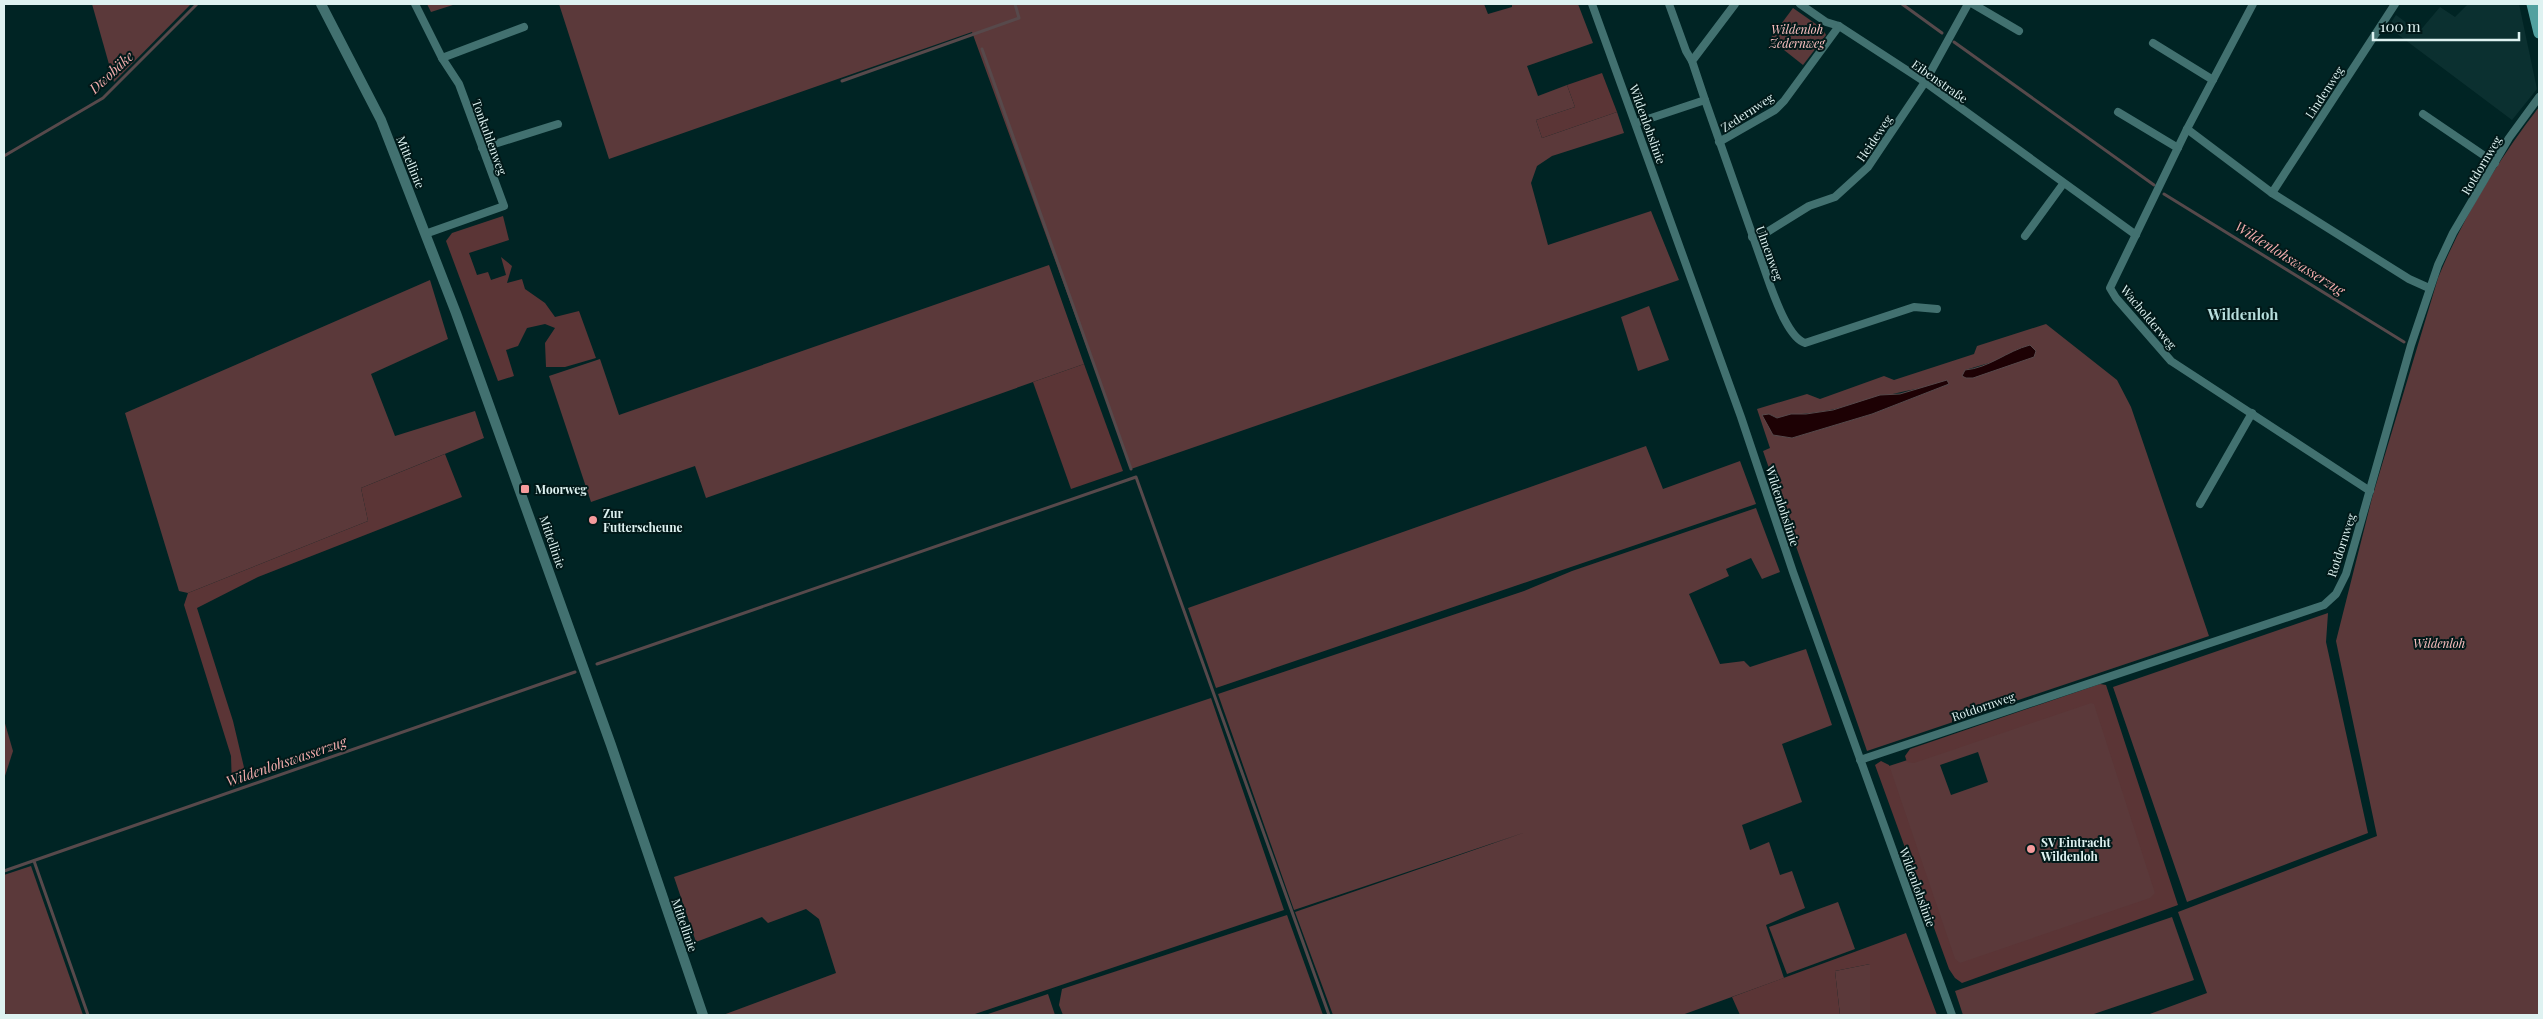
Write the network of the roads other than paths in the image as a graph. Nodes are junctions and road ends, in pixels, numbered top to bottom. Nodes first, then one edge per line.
1 (321, 4) edge
2 (415, 4) edge
3 (1592, 4) edge
4 (1669, 4) edge
5 (1735, 4) edge
6 (1800, 4) edge
7 (1968, 4) edge
8 (1973, 4) edge
9 (2253, 4) edge
10 (2395, 4) edge
11 (2532, 4) edge
12 (1839, 26) junction
13 (524, 27) dead end
14 (2020, 31) dead end
15 (2539, 33) edge
16 (2153, 43) dead end
17 (442, 58) junction
18 (1692, 61) junction
19 (2213, 80) junction
20 (1925, 82) junction
21 (2539, 97) edge
22 (1705, 100) junction
23 (2118, 112) dead end
24 (2423, 114) dead end
25 (1636, 123) junction
26 (558, 124) dead end
27 (2187, 129) junction
28 (1719, 142) junction
29 (482, 148) junction
30 (2178, 148) junction
31 (2495, 163) junction
32 (2063, 184) junction
33 (2272, 193) junction
34 (426, 234) junction
35 (2136, 235) junction
36 (2025, 236) dead end
37 (1752, 237) junction
38 (2429, 288) junction
39 (1937, 308) dead end
40 (2252, 413) junction
41 (2370, 491) junction
42 (2200, 504) dead end
43 (1860, 760) junction
44 (703, 1015) edge
45 (1952, 1015) edge

1 - 34 street, Mittellinie
2 - 17 street, Tonkuhlenweg
3 - 25 street, Wildenlohslinie
4 - 18 street
5 - 18 street
6 - 12 street, Eibenstraße
7 - 20 street, Heideweg
8 - 14 street
9 - 19 street, Wacholderweg
10 - 33 street, Lindenweg
11 - 15 main road
12 - 20 street, Eibenstraße
12 - 28 street, Zedernweg
13 - 17 street
16 - 19 street
17 - 29 street, Tonkuhlenweg
18 - 22 street
19 - 27 street, Wacholderweg
20 - 32 street, Eibenstraße
20 - 37 street, Heideweg
21 - 31 street, Rotdornweg
22 - 25 street
22 - 28 street, Ulmenweg
23 - 30 street
24 - 31 street
25 - 43 street, Wildenlohslinie
26 - 29 street
27 - 30 street, Wacholderweg
27 - 33 street
28 - 37 street, Ulmenweg
29 - 34 street, Tonkuhlenweg
30 - 35 street, Wacholderweg
31 - 38 street, Rotdornweg
32 - 35 street, Eibenstraße
32 - 36 street
33 - 38 street
34 - 44 street, Mittellinie
35 - 40 street, Wacholderweg
37 - 39 street, Ulmenweg
38 - 41 street, Rotdornweg
40 - 41 street, Wacholderweg
40 - 42 street
41 - 43 street, Rotdornweg
43 - 45 street, Wildenlohslinie

